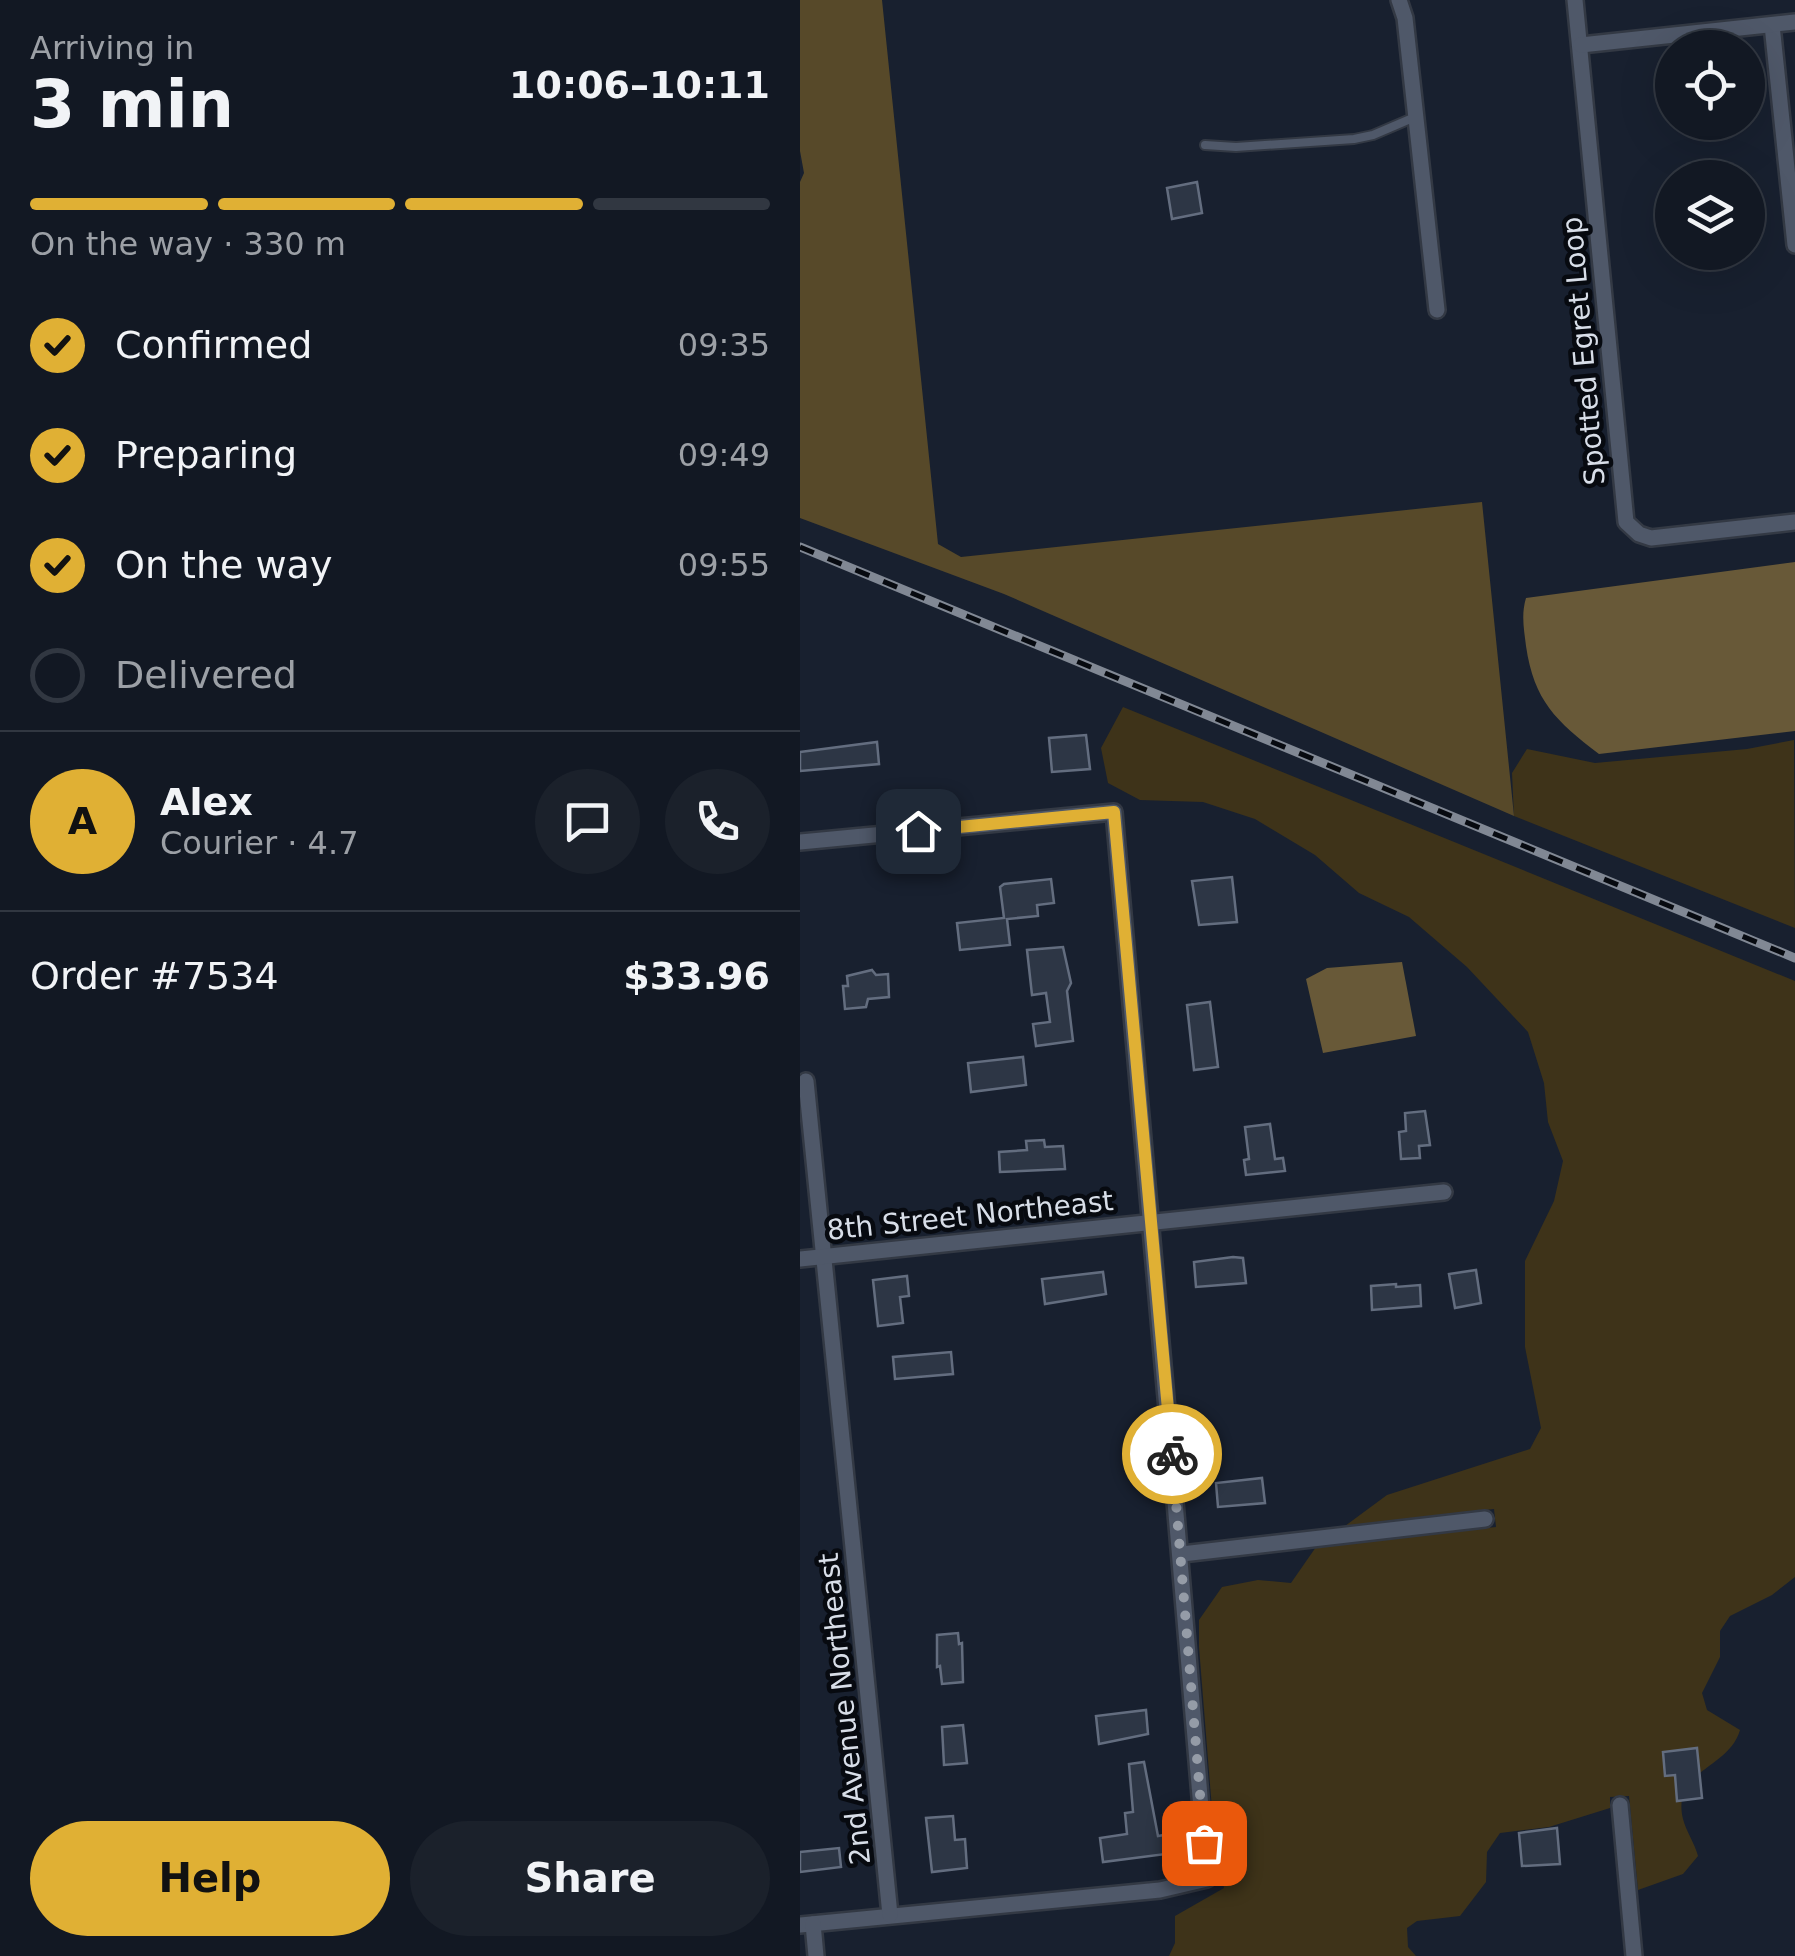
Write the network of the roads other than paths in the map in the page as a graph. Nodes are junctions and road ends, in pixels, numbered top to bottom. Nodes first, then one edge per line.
1 (1399, 0) edge
2 (1575, 0) edge
3 (1795, 22) edge
4 (1772, 24) junction
5 (1581, 46) junction
6 (1415, 117) junction
7 (1205, 145) dead end
8 (1795, 245) edge
9 (1437, 310) dead end
10 (1795, 522) edge
11 (800, 842) edge
12 (806, 1080) dead end
13 (1444, 1192) dead end
14 (1148, 1222) junction
15 (824, 1256) junction
16 (800, 1259) edge
17 (1485, 1519) dead end
18 (1182, 1554) junction
19 (1620, 1805) dead end
20 (890, 1915) junction
21 (807, 1924) edge
22 (816, 1956) edge
23 (1634, 1956) edge

1 - 6 street
2 - 5 street, Spotted Egret Loop
3 - 4 street
4 - 5 street
4 - 8 street
5 - 10 street, Spotted Egret Loop
6 - 7 lane
6 - 9 street
11 - 14 street
12 - 15 street, 2nd Avenue Northeast
13 - 14 street, 8th Street Northeast
14 - 15 street, 8th Street Northeast
14 - 18 street
15 - 16 street, 8th Street Northeast
15 - 20 street, 2nd Avenue Northeast
17 - 18 street
18 - 20 street
19 - 23 street
20 - 21 street
21 - 22 street

